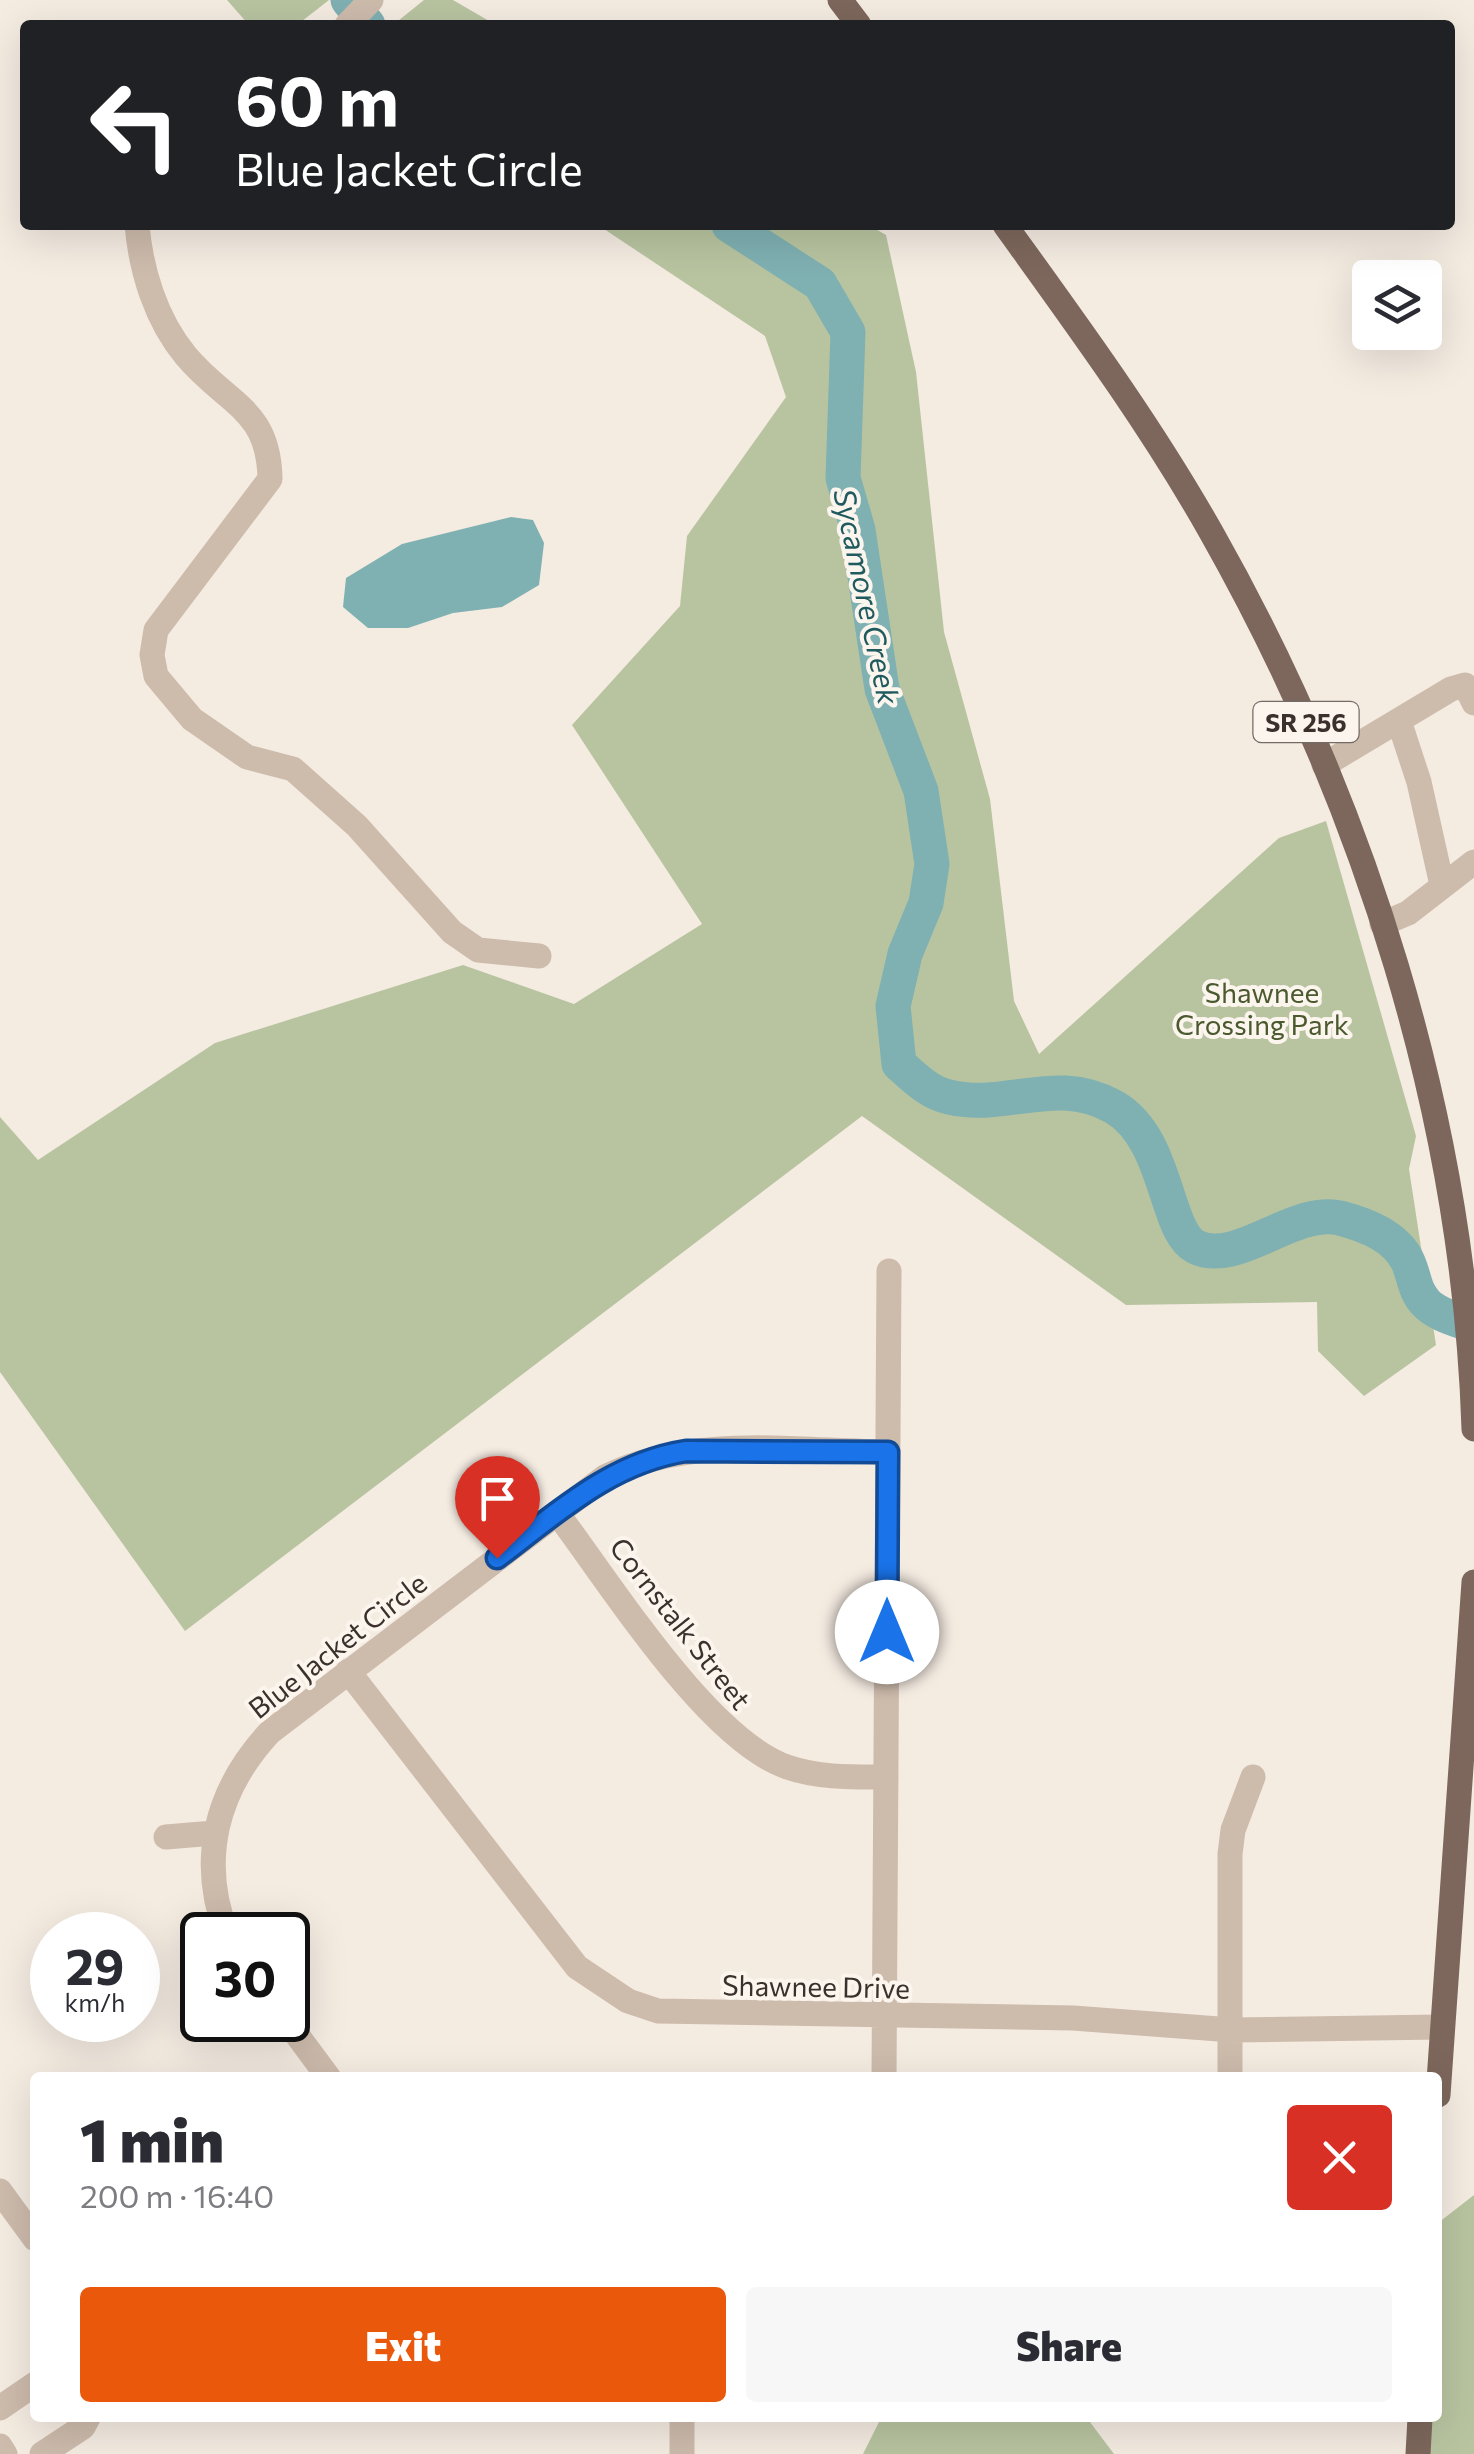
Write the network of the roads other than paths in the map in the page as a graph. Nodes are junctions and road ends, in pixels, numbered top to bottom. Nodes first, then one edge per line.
1 (840, 0) edge
2 (370, 1) edge
3 (352, 20) edge
4 (855, 20) edge
5 (138, 230) edge
6 (1009, 230) edge
7 (1474, 703) edge
8 (1399, 720) junction
9 (1324, 765) junction
10 (1474, 862) edge
11 (1442, 885) junction
12 (1382, 924) junction
13 (539, 956) dead end
14 (889, 1271) dead end
15 (1472, 1372) edge
16 (1474, 1429) edge
17 (888, 1452) junction
18 (556, 1513) junction
19 (1474, 1582) edge
20 (348, 1671) junction
21 (886, 1777) junction
22 (1253, 1777) dead end
23 (214, 1833) junction
24 (166, 1837) dead end
25 (220, 1912) edge
26 (884, 2017) junction
27 (1441, 2026) junction
28 (1232, 2030) junction
29 (303, 2042) edge
30 (325, 2072) edge
31 (884, 2072) edge
32 (1230, 2072) edge
33 (1439, 2072) edge
34 (0, 2191) edge
35 (30, 2232) edge
36 (30, 2387) edge
37 (0, 2408) edge
38 (85, 2422) edge
39 (682, 2422) edge
40 (1420, 2422) edge
41 (0, 2446) edge
42 (5, 2454) edge
43 (42, 2454) edge
44 (682, 2454) edge
45 (1418, 2454) edge

1 - 4 main road
2 - 3 street
5 - 13 street
6 - 9 main road, SR 256
7 - 8 street
8 - 9 street
8 - 11 street
9 - 12 main road, SR 256
10 - 11 street
11 - 12 street
12 - 15 main road, SR 256
14 - 17 street
15 - 16 main road, SR 256
17 - 18 street, Blue Jacket Circle
17 - 21 street
18 - 20 street, Blue Jacket Circle
18 - 21 street, Cornstalk Street
19 - 27 main road
20 - 23 street, Blue Jacket Circle
20 - 26 street, Shawnee Drive
21 - 26 street
22 - 28 street
23 - 24 street
23 - 25 street, Blue Jacket Circle
26 - 28 street, Shawnee Drive
26 - 31 street
27 - 28 street, Shawnee Drive
27 - 33 main road
28 - 32 street
29 - 30 street
34 - 35 street
36 - 37 street
38 - 43 street
39 - 44 street
40 - 45 main road
41 - 42 street

